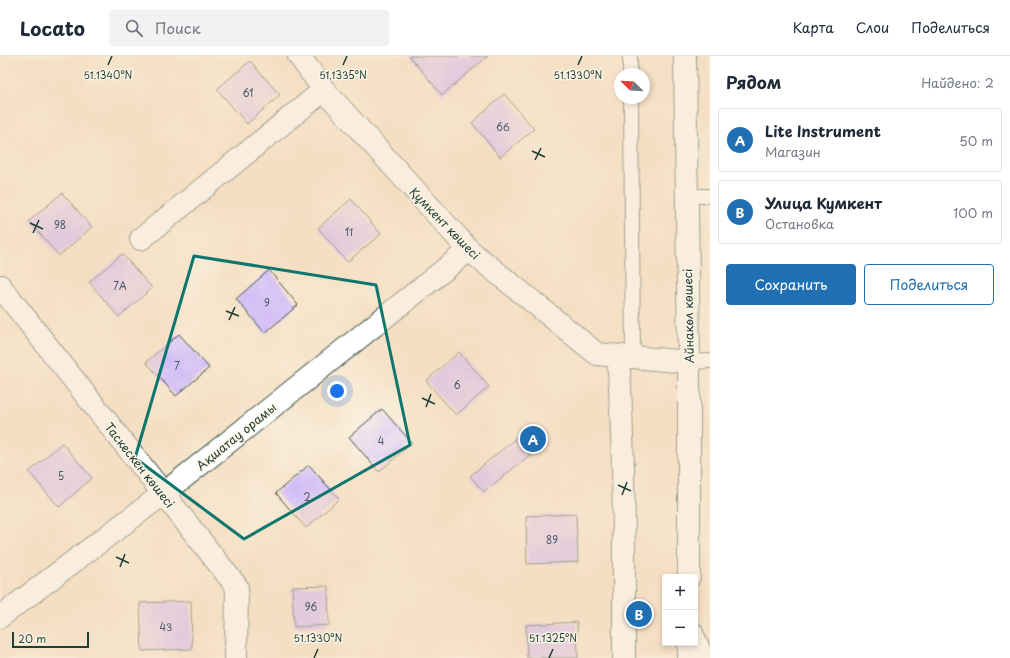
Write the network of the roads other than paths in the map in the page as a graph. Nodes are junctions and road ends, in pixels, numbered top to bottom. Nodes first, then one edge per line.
1 (299, 56) edge
2 (630, 56) edge
3 (685, 56) edge
4 (630, 68) edge
5 (324, 90) junction
6 (631, 104) edge
7 (686, 196) junction
8 (710, 196) edge
9 (141, 239) dead end
10 (469, 250) junction
11 (0, 286) edge
12 (626, 356) junction
13 (700, 362) edge
14 (163, 494) junction
15 (689, 574) edge
16 (0, 617) edge
17 (698, 637) edge
18 (689, 646) edge
19 (236, 658) edge
20 (624, 658) edge
21 (689, 658) edge
22 (707, 658) edge

1 - 5 street, Құмкент көшесі
2 - 4 lane
3 - 7 street, Айнакөл көшесі
5 - 9 street
5 - 10 street, Құмкент көшесі
6 - 12 lane
7 - 8 lane
7 - 13 street, Айнакөл көшесі
10 - 12 street, Құмкент көшесі
10 - 14 street, Ақшатау орамы
11 - 14 street, Таскескен көшесі
12 - 13 street, Құмкент көшесі
12 - 20 street
13 - 15 street, Айнакөл көшесі
14 - 16 street, Ақшатау орамы
14 - 19 street, Таскескен көшесі
17 - 22 lane
18 - 21 street

